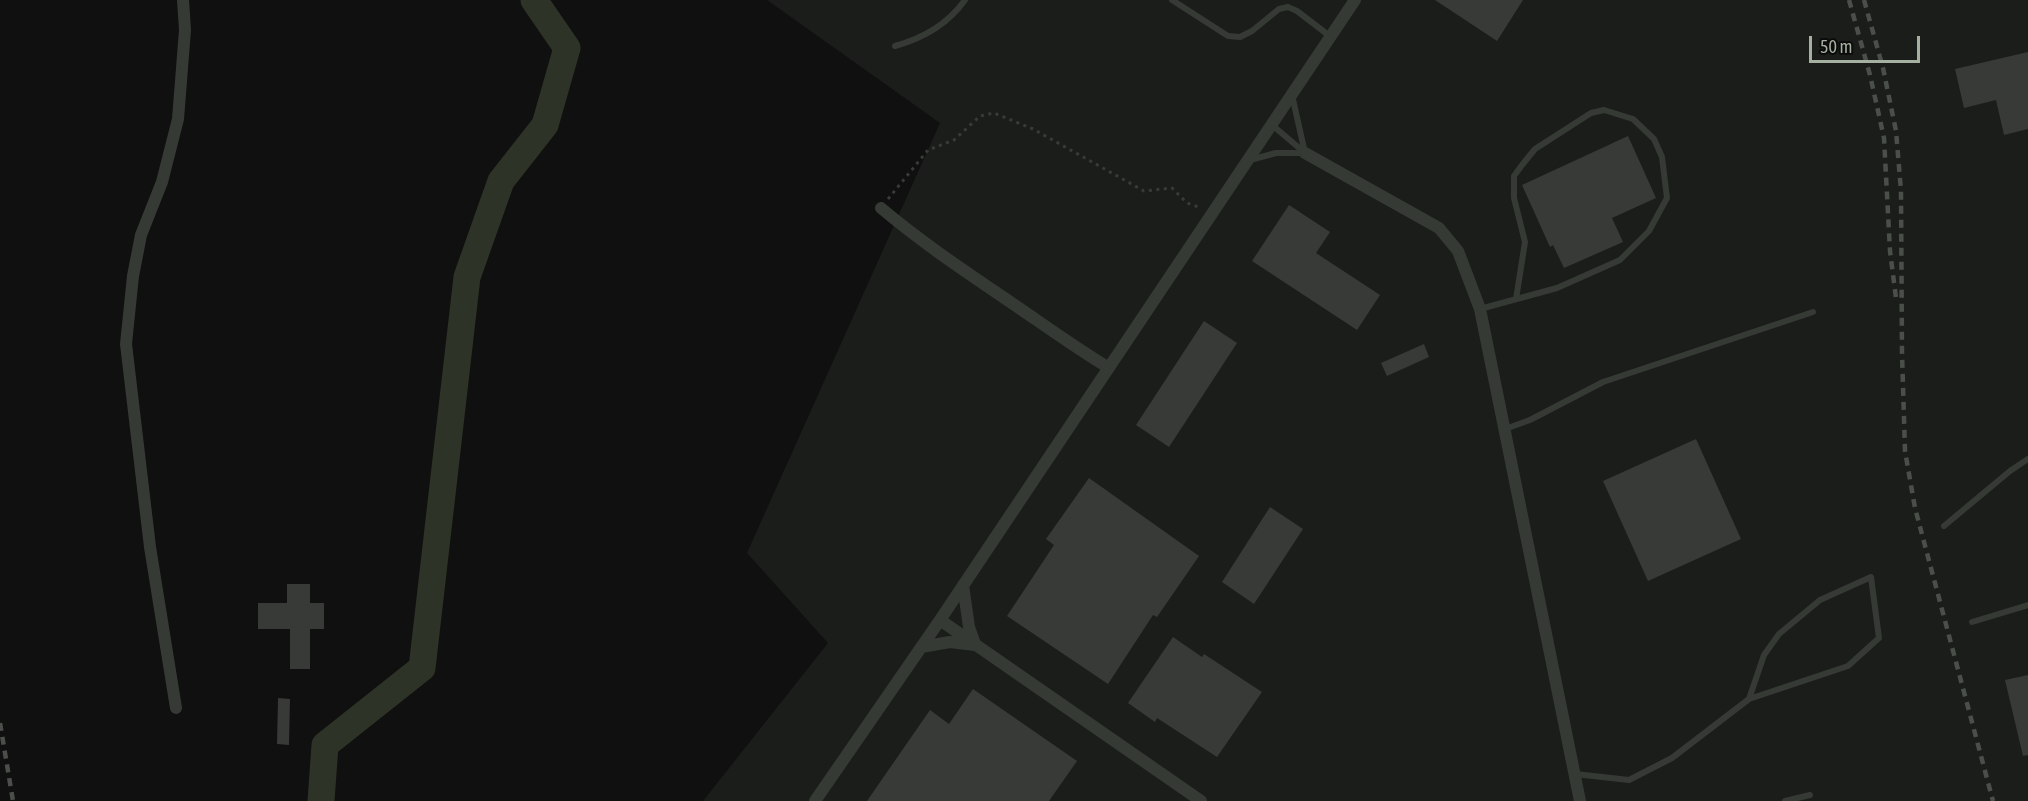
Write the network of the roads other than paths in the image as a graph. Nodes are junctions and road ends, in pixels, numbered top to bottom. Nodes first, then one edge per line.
1 (183, 0) edge
2 (965, 0) edge
3 (1172, 0) edge
4 (1355, 0) edge
5 (1331, 37) junction
6 (895, 46) dead end
7 (1292, 94) junction
8 (1272, 125) junction
9 (1305, 153) junction
10 (1250, 160) junction
11 (880, 208) road end
12 (1516, 299) junction
13 (1480, 309) junction
14 (1813, 312) dead end
15 (1109, 368) junction
16 (1504, 429) junction
17 (2028, 459) edge
18 (1944, 526) dead end
19 (963, 585) junction
20 (2028, 605) edge
21 (940, 620) junction
22 (1972, 622) dead end
23 (976, 645) junction
24 (921, 646) junction
25 (1749, 699) junction
26 (176, 708) dead end
27 (1575, 774) junction
28 (1810, 795) dead end
29 (815, 801) edge
30 (1201, 801) edge
31 (1580, 801) edge
32 (1785, 801) edge

1 - 26 street
2 - 6 lane
3 - 5 lane
4 - 5 street
5 - 7 street
7 - 8 street
7 - 9 lane
8 - 9 lane
8 - 10 street
9 - 10 lane
9 - 13 street
10 - 15 street
11 - 15 street
12 - 12 lane
12 - 13 lane
13 - 16 street
14 - 16 lane
15 - 19 street
16 - 27 street
17 - 18 lane
19 - 21 street
19 - 23 street
20 - 22 lane
21 - 23 street
21 - 24 street
23 - 24 street
23 - 30 street
24 - 29 street
25 - 25 lane
25 - 27 lane
27 - 31 street
28 - 32 lane

